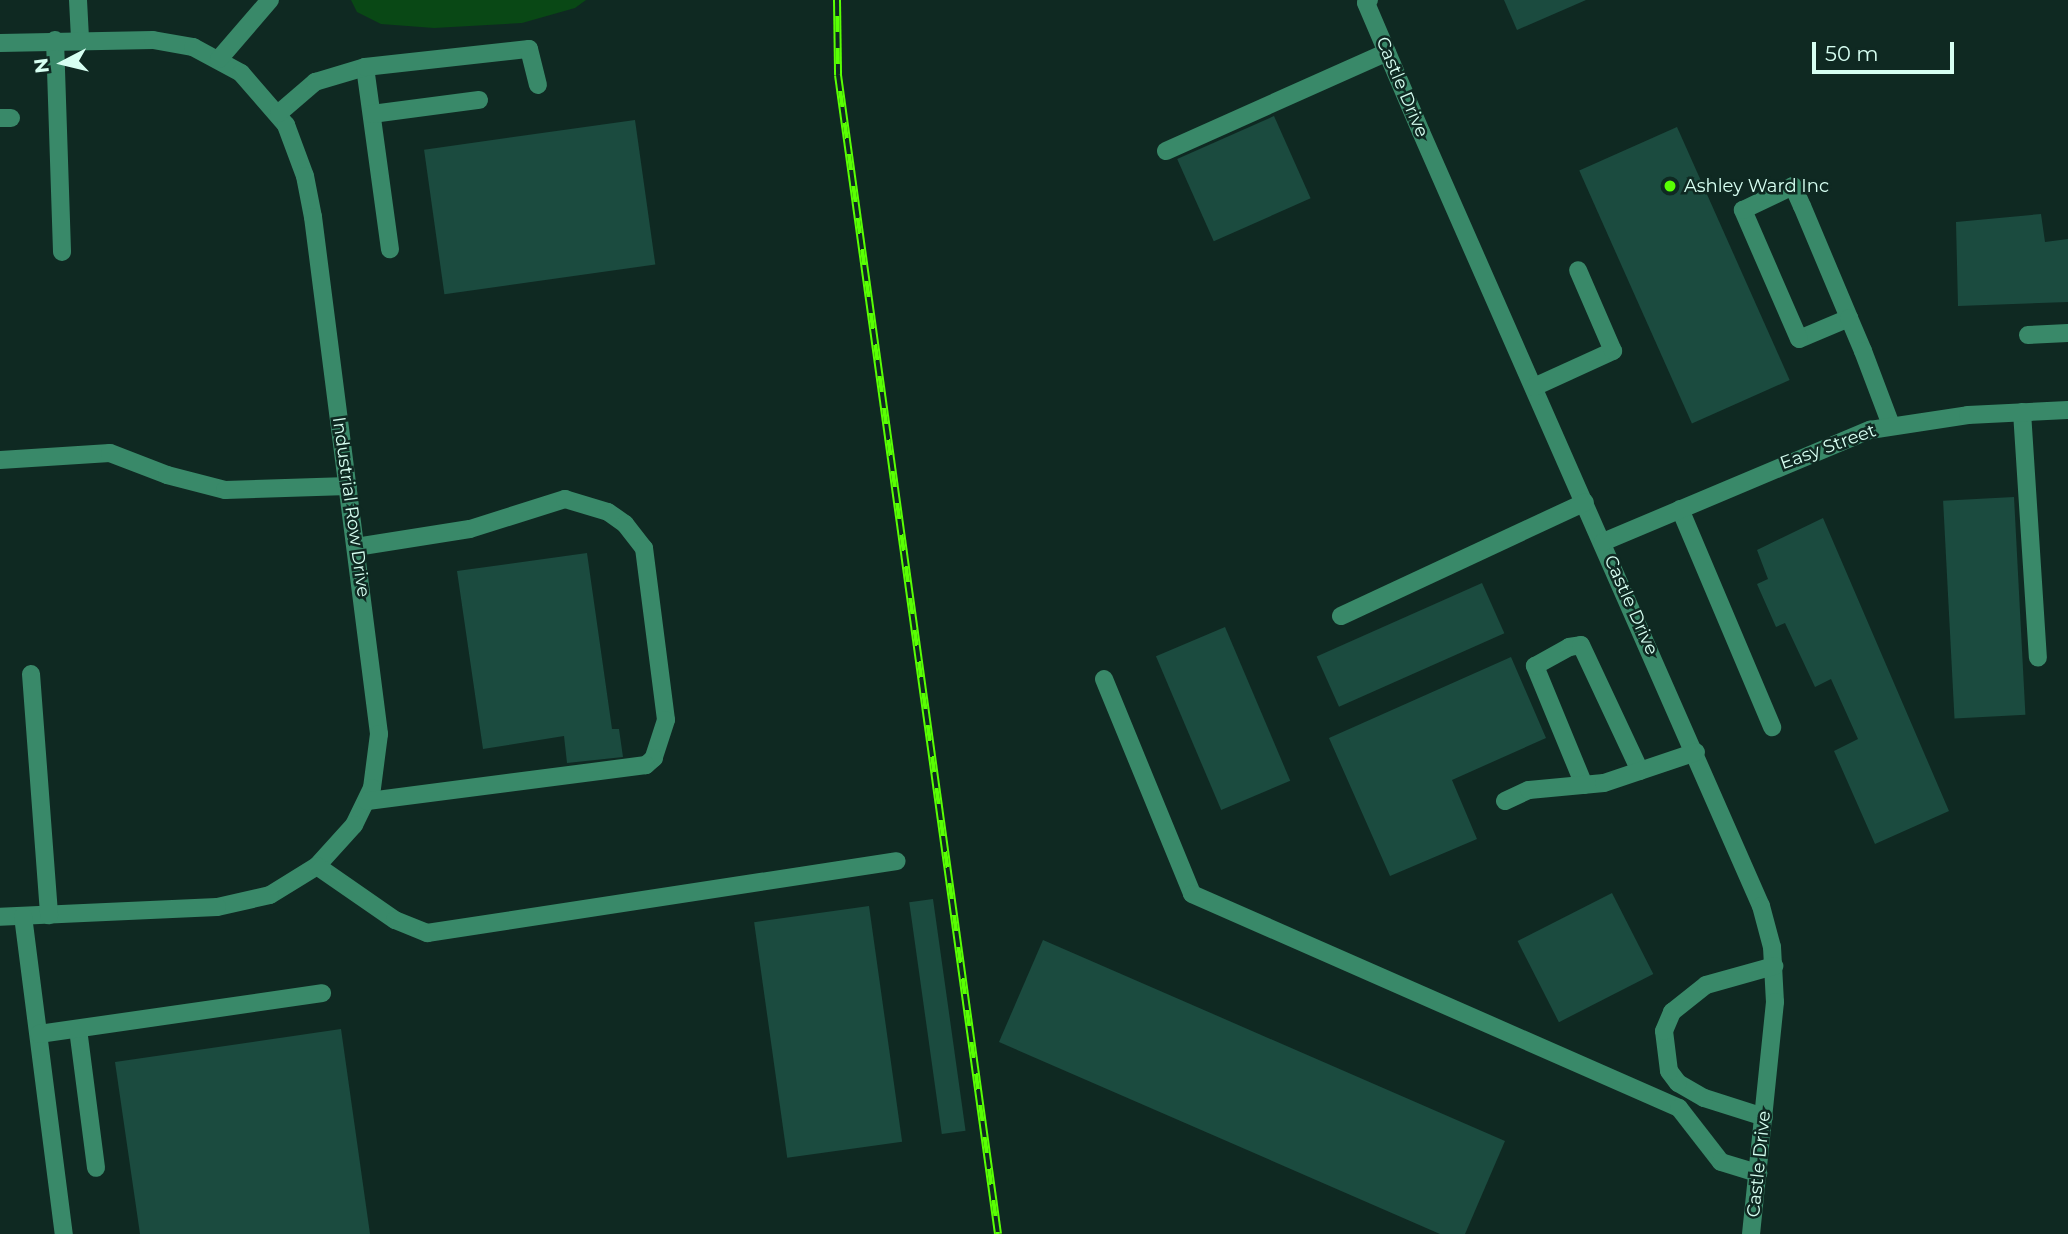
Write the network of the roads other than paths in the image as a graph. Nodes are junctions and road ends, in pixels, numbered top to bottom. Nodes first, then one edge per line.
1 (78, 0) edge
2 (270, 0) edge
3 (1368, 1) edge
4 (80, 39) junction
5 (55, 40) junction
6 (0, 43) edge
7 (1387, 52) junction
8 (219, 59) junction
9 (365, 67) junction
10 (538, 85) dead end
11 (479, 100) dead end
12 (279, 113) junction
13 (372, 114) junction
14 (1166, 151) dead end
15 (390, 249) dead end
16 (62, 252) dead end
17 (1578, 270) dead end
18 (1849, 318) junction
19 (2068, 334) edge
20 (2028, 335) dead end
21 (1534, 387) junction
22 (2068, 410) edge
23 (2022, 412) junction
24 (1891, 425) junction
25 (0, 460) edge
26 (348, 486) junction
27 (1585, 502) junction
28 (1679, 509) junction
29 (1603, 542) junction
30 (356, 547) junction
31 (1341, 616) dead end
32 (2038, 657) dead end
33 (31, 674) dead end
34 (1104, 679) dead end
35 (1772, 727) dead end
36 (1696, 752) junction
37 (1640, 771) junction
38 (1584, 785) junction
39 (367, 801) junction
40 (1505, 801) dead end
41 (897, 861) dead end
42 (317, 866) junction
43 (49, 915) junction
44 (23, 916) junction
45 (0, 917) edge
46 (1774, 966) junction
47 (322, 993) dead end
48 (78, 1029) junction
49 (39, 1034) junction
50 (1764, 1117) junction
51 (96, 1168) dead end
52 (1758, 1173) junction
53 (64, 1234) edge
54 (1751, 1234) edge

1 - 4 street
2 - 8 street
3 - 7 street, Castle Drive
4 - 5 street, Industrial Row Drive
4 - 8 street, Industrial Row Drive
5 - 6 street, Industrial Row Drive
5 - 16 street
7 - 14 street
7 - 21 street, Castle Drive
8 - 12 street, Industrial Row Drive
9 - 10 street
9 - 12 street
9 - 13 street
11 - 13 street
12 - 26 street, Industrial Row Drive
13 - 15 street
17 - 21 street
18 - 18 street
18 - 24 street
19 - 20 street
21 - 27 street, Castle Drive
22 - 23 street, Easy Street
23 - 24 street, Easy Street
23 - 32 street
24 - 28 street, Easy Street
25 - 26 street
26 - 30 street, Industrial Row Drive
27 - 29 street, Castle Drive
27 - 31 street
28 - 29 street, Easy Street
28 - 35 street
29 - 36 street, Castle Drive
30 - 39 street, Industrial Row Drive
30 - 39 street
33 - 43 street
34 - 52 street
36 - 37 street
36 - 46 street, Castle Drive
37 - 38 street
37 - 38 street
38 - 40 street
39 - 42 street, Industrial Row Drive
41 - 42 street
42 - 43 street, Industrial Row Drive
43 - 44 street, Industrial Row Drive
44 - 45 street, Industrial Row Drive
44 - 49 street
46 - 50 street, Castle Drive
46 - 50 street
47 - 48 street
48 - 49 street
48 - 51 street
49 - 53 street
50 - 52 street, Castle Drive
52 - 54 street, Castle Drive

